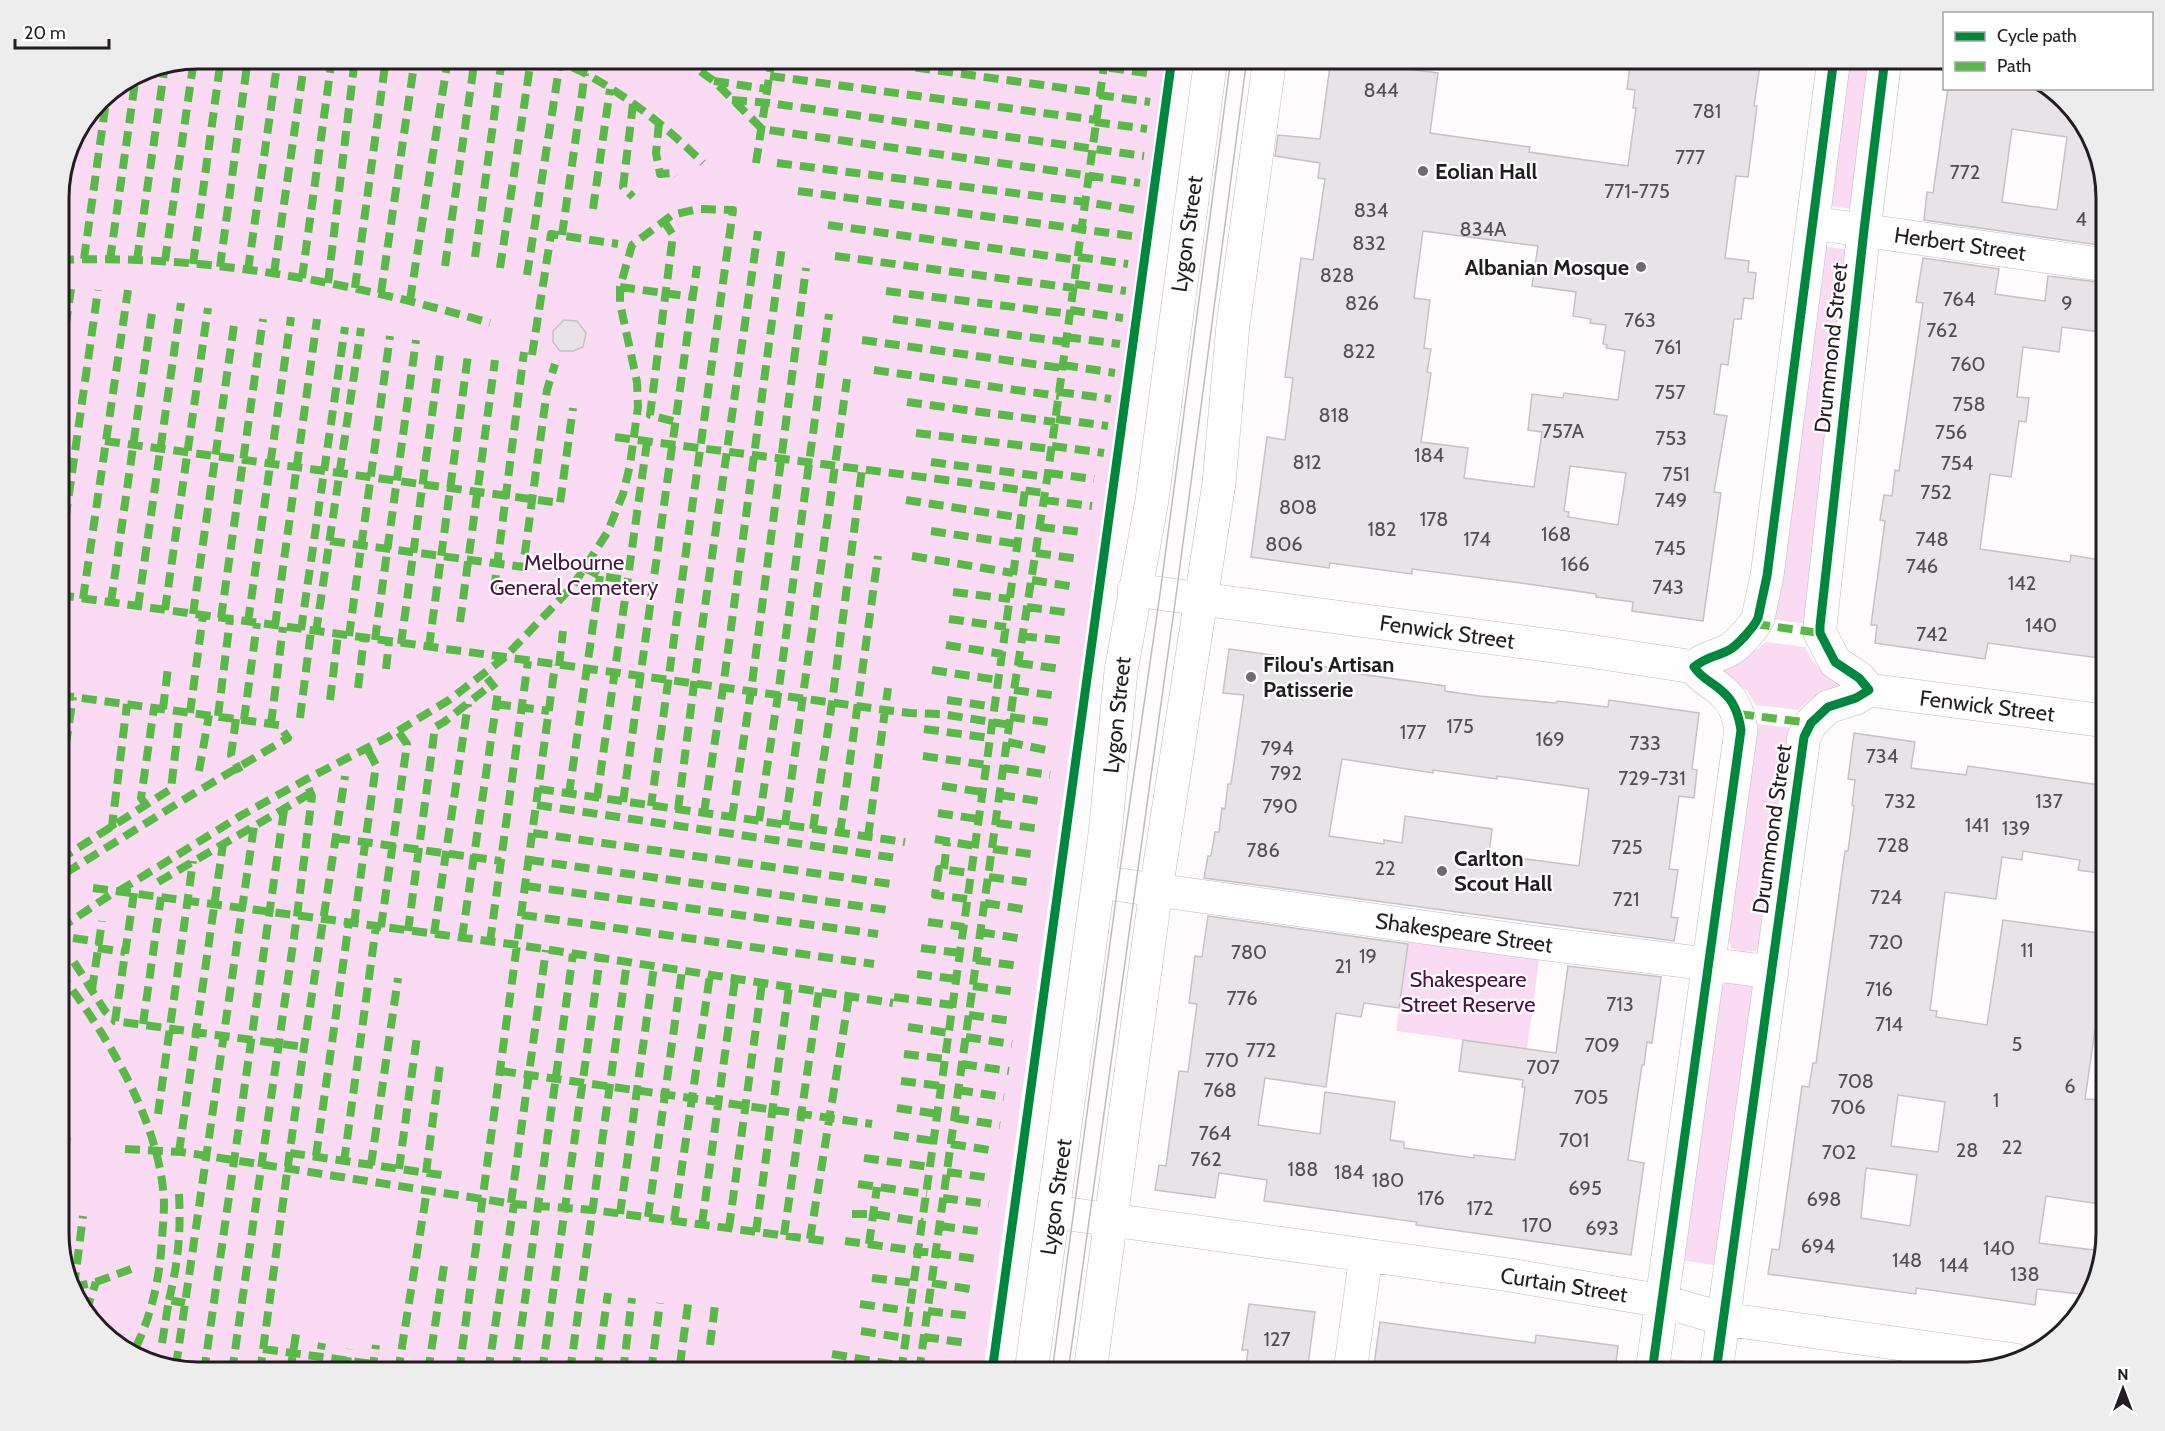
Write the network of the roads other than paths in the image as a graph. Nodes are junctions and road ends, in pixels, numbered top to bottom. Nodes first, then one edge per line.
1 (1210, 69) edge
2 (1268, 69) edge
3 (1833, 69) edge
4 (1884, 69) edge
5 (1813, 223) junction
6 (1864, 230) junction
7 (2096, 264) edge
8 (1134, 590) junction
9 (1200, 599) junction
10 (1694, 667) junction
11 (1869, 690) junction
12 (2096, 720) edge
13 (1099, 882) junction
14 (1156, 890) junction
15 (1708, 964) junction
16 (1772, 972) junction
17 (1054, 1212) junction
18 (1111, 1220) junction
19 (1365, 1256) junction
20 (1662, 1301) junction
21 (1724, 1319) junction
22 (1999, 1358) edge
23 (1032, 1362) edge
24 (1091, 1362) edge
25 (1351, 1362) edge
26 (1653, 1362) edge
27 (1718, 1362) edge

1 - 8 street, Lygon Street
2 - 9 street
3 - 5 street, Drummond Street
4 - 6 street, Drummond Street
5 - 6 street, Herbert Street
5 - 10 street, Drummond Street
6 - 7 street, Herbert Street
6 - 11 street, Drummond Street
8 - 9 street, Fenwick Street
8 - 13 street, Lygon Street
9 - 10 street, Fenwick Street
9 - 14 street
10 - 15 street, Drummond Street
11 - 12 street, Fenwick Street
11 - 16 street, Drummond Street
13 - 14 street, Shakespeare Street
13 - 17 street, Lygon Street
14 - 15 street, Shakespeare Street
14 - 18 street
15 - 16 street, Shakespeare Street
15 - 20 street, Drummond Street
16 - 21 street, Drummond Street
17 - 18 street, Curtain Street
17 - 23 street, Lygon Street
18 - 19 street, Curtain Street
18 - 24 street
19 - 20 street, Curtain Street
19 - 25 street
20 - 21 street, Curtain Street
20 - 26 street, Drummond Street
21 - 22 street, Curtain Street
21 - 27 street, Drummond Street

